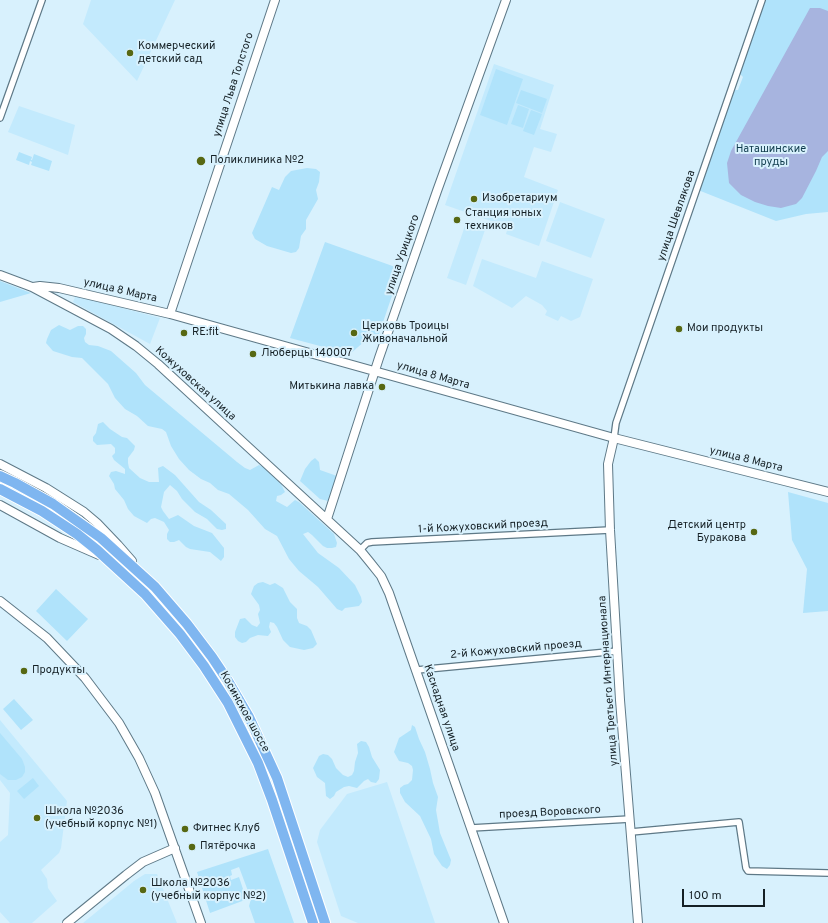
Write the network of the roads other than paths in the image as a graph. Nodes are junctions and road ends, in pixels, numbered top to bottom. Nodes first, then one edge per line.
1 (42, 0) edge
2 (275, 0) edge
3 (506, 0) edge
4 (762, 0) edge
5 (0, 118) edge
6 (0, 275) edge
7 (32, 287) junction
8 (75, 292) junction
9 (71, 307) junction
10 (170, 314) junction
11 (375, 371) junction
12 (614, 438) junction
13 (0, 464) edge
14 (0, 476) edge
15 (0, 489) edge
16 (828, 492) edge
17 (0, 505) edge
18 (327, 519) junction
19 (610, 530) junction
20 (360, 550) junction
21 (111, 562) junction
22 (144, 576) junction
23 (0, 601) edge
24 (618, 651) junction
25 (417, 670) junction
26 (630, 819) junction
27 (472, 828) junction
28 (632, 832) junction
29 (175, 848) junction
30 (828, 873) edge
31 (67, 923) edge
32 (201, 923) edge
33 (313, 923) edge
34 (324, 923) edge
35 (504, 923) edge
36 (638, 923) edge

1 - 5 street
2 - 10 street, улица Льва Толстого
3 - 11 street, улица Урицкого
4 - 12 street, улица Шевлякова
6 - 7 street
7 - 8 street, улица 8 Марта
7 - 9 street, Кожуховская улица
8 - 9 street
8 - 10 street, улица 8 Марта
9 - 18 street, Кожуховская улица
10 - 11 street, улица 8 Марта
11 - 12 street, улица 8 Марта
11 - 18 street, улица Урицкого
12 - 16 street, улица 8 Марта
12 - 19 street, улица Третьего Интернационала
13 - 22 street
14 - 22 highway, Косинское шоссе
15 - 21 highway, Косинское шоссе
17 - 21 street
18 - 20 street, Каскадная улица
19 - 20 street, 1-й Кожуховский проезд
19 - 24 street, улица Третьего Интернационала
20 - 25 street, Каскадная улица
21 - 33 highway, Косинское шоссе
22 - 34 highway, Косинское шоссе
23 - 29 street
24 - 25 street, 2-й Кожуховский проезд
24 - 26 street, улица Третьего Интернационала
25 - 27 street, Каскадная улица
26 - 27 street, проезд Воровского
26 - 28 street, улица Третьего Интернационала
27 - 35 street, Каскадная улица
28 - 30 street
28 - 36 street, улица Третьего Интернационала
29 - 31 street
29 - 32 street

